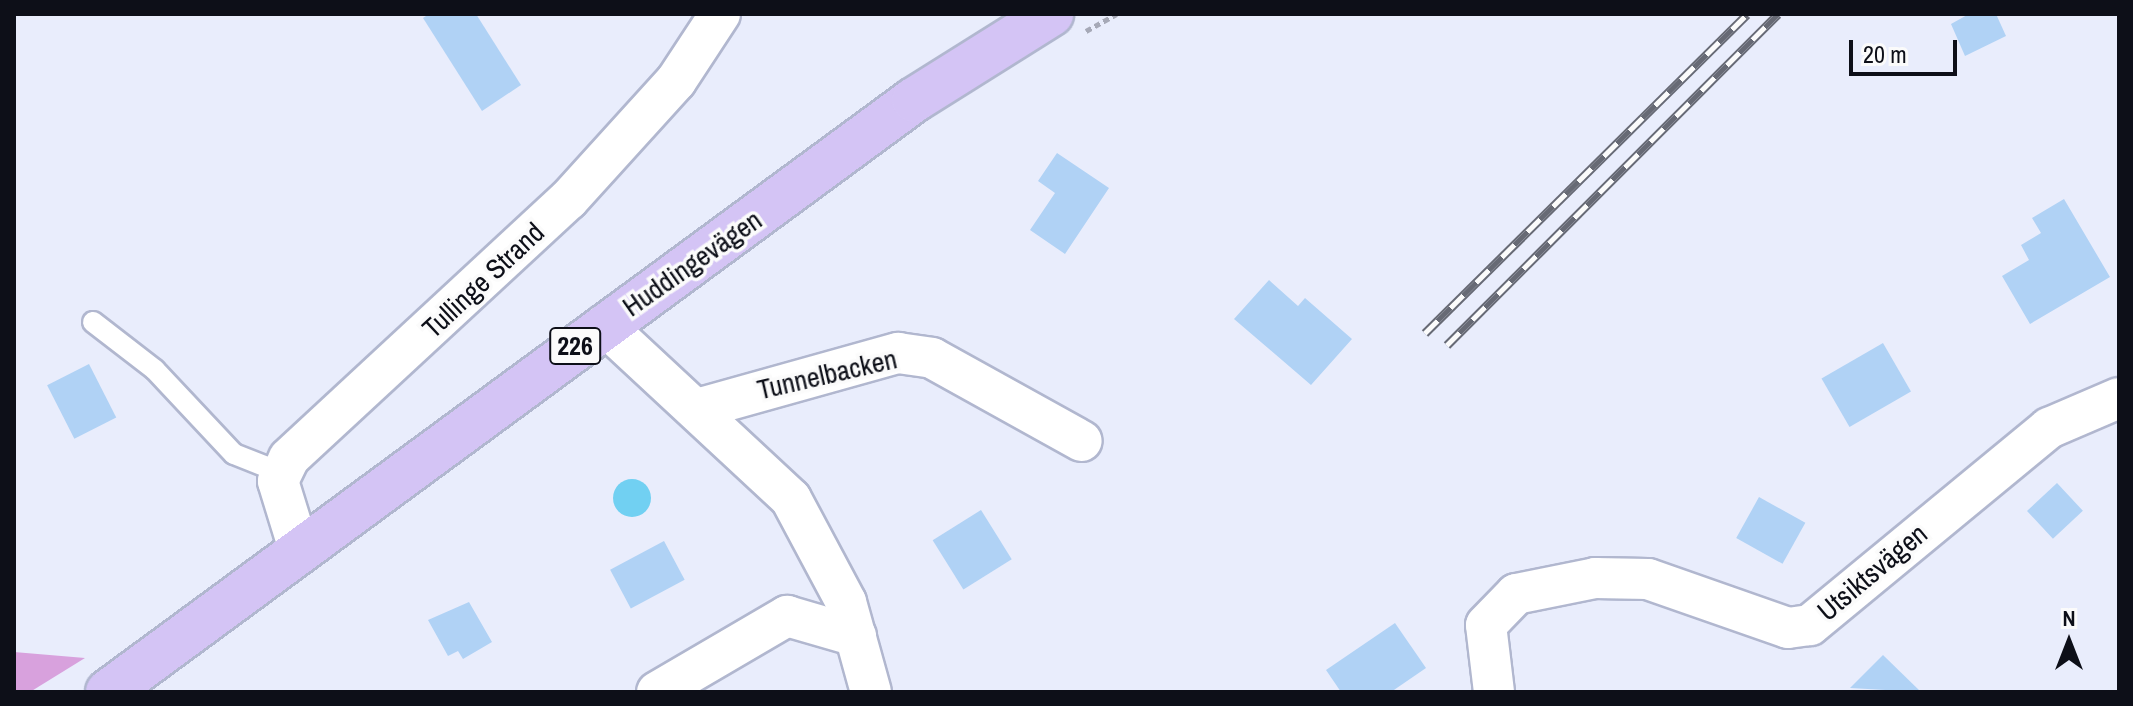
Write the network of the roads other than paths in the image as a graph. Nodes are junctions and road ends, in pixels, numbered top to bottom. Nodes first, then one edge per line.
1 (720, 14) edge
2 (1051, 14) edge
3 (93, 322) dead end
4 (604, 325) junction
5 (2119, 398) edge
6 (697, 409) junction
7 (1082, 441) dead end
8 (282, 473) junction
9 (298, 546) junction
10 (856, 636) junction
11 (108, 692) edge
12 (657, 692) edge
13 (871, 692) edge
14 (1494, 692) edge

1 - 8 street, Tullinge Strand
2 - 4 main road, Huddingevägen / 226
3 - 8 lane
4 - 6 street
4 - 9 main road, Huddingevägen / 226
5 - 14 street, Utsiktsvägen
6 - 7 street, Tunnelbacken
6 - 10 street
8 - 9 street
9 - 11 main road, Huddingevägen / 226
10 - 12 street
10 - 13 street

